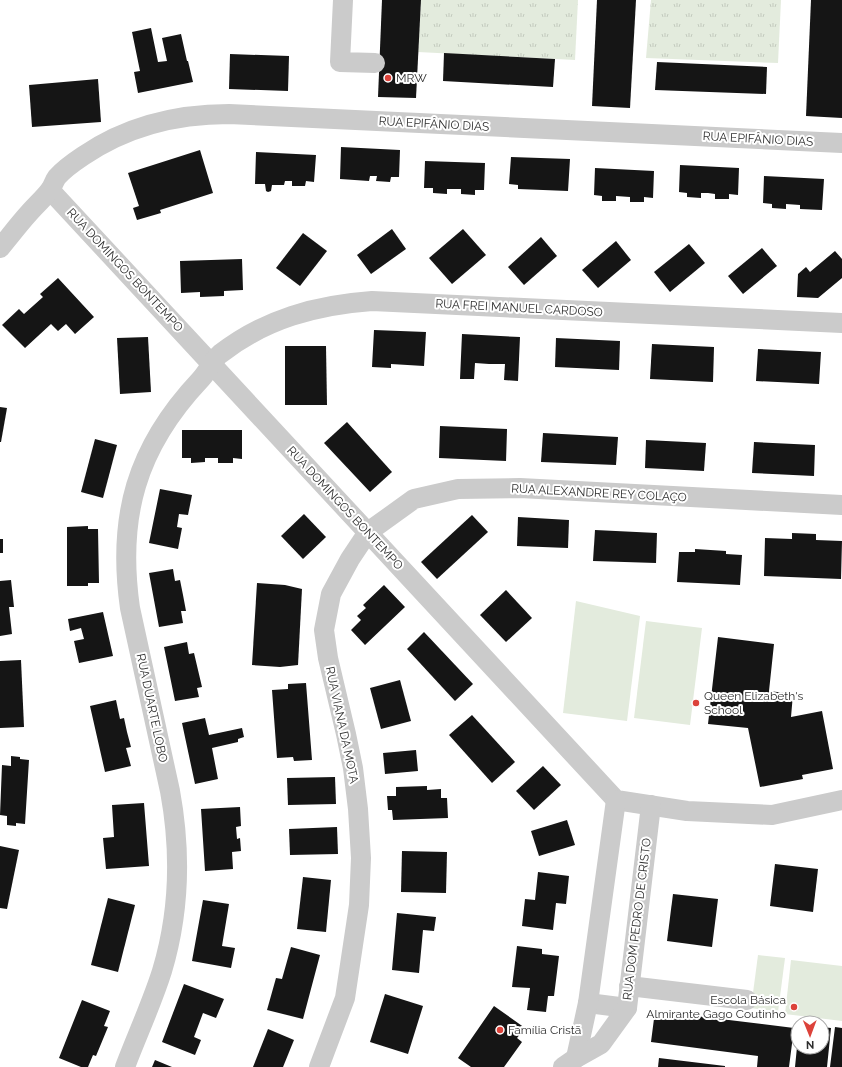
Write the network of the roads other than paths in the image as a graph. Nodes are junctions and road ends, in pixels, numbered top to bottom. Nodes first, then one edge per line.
1 (343, 0) edge
2 (375, 63) dead end
3 (842, 143) edge
4 (50, 190) junction
5 (0, 248) edge
6 (842, 323) edge
7 (212, 364) junction
8 (842, 505) edge
9 (368, 532) junction
10 (616, 800) junction
11 (842, 800) edge
12 (651, 805) junction
13 (629, 986) junction
14 (747, 1000) dead end
15 (588, 1003) junction
16 (627, 1008) junction
17 (570, 1062) edge
18 (125, 1067) edge
19 (319, 1067) edge

1 - 2 street
3 - 4 street, RUA EPIFÂNIO DIAS
4 - 5 street, RUA EPIFÂNIO DIAS
4 - 7 street, RUA DOMINGOS BONTEMPO
6 - 7 street, RUA FREI MANUEL CARDOSO
7 - 9 street, RUA DOMINGOS BONTEMPO
7 - 18 street, RUA DUARTE LOBO
8 - 9 street, RUA ALEXANDRE REY COLAÇO
9 - 10 street, RUA DOMINGOS BONTEMPO
9 - 19 street, RUA VIANA DA MOTA
10 - 12 street
10 - 15 street, RUA DOM PEDRO DE CRISTO
11 - 12 street
12 - 13 street, RUA DOM PEDRO DE CRISTO
13 - 14 street
13 - 16 street, RUA DOM PEDRO DE CRISTO
15 - 16 street
15 - 17 street, RUA DOM PEDRO DE CRISTO
16 - 17 street, RUA DOM PEDRO DE CRISTO

